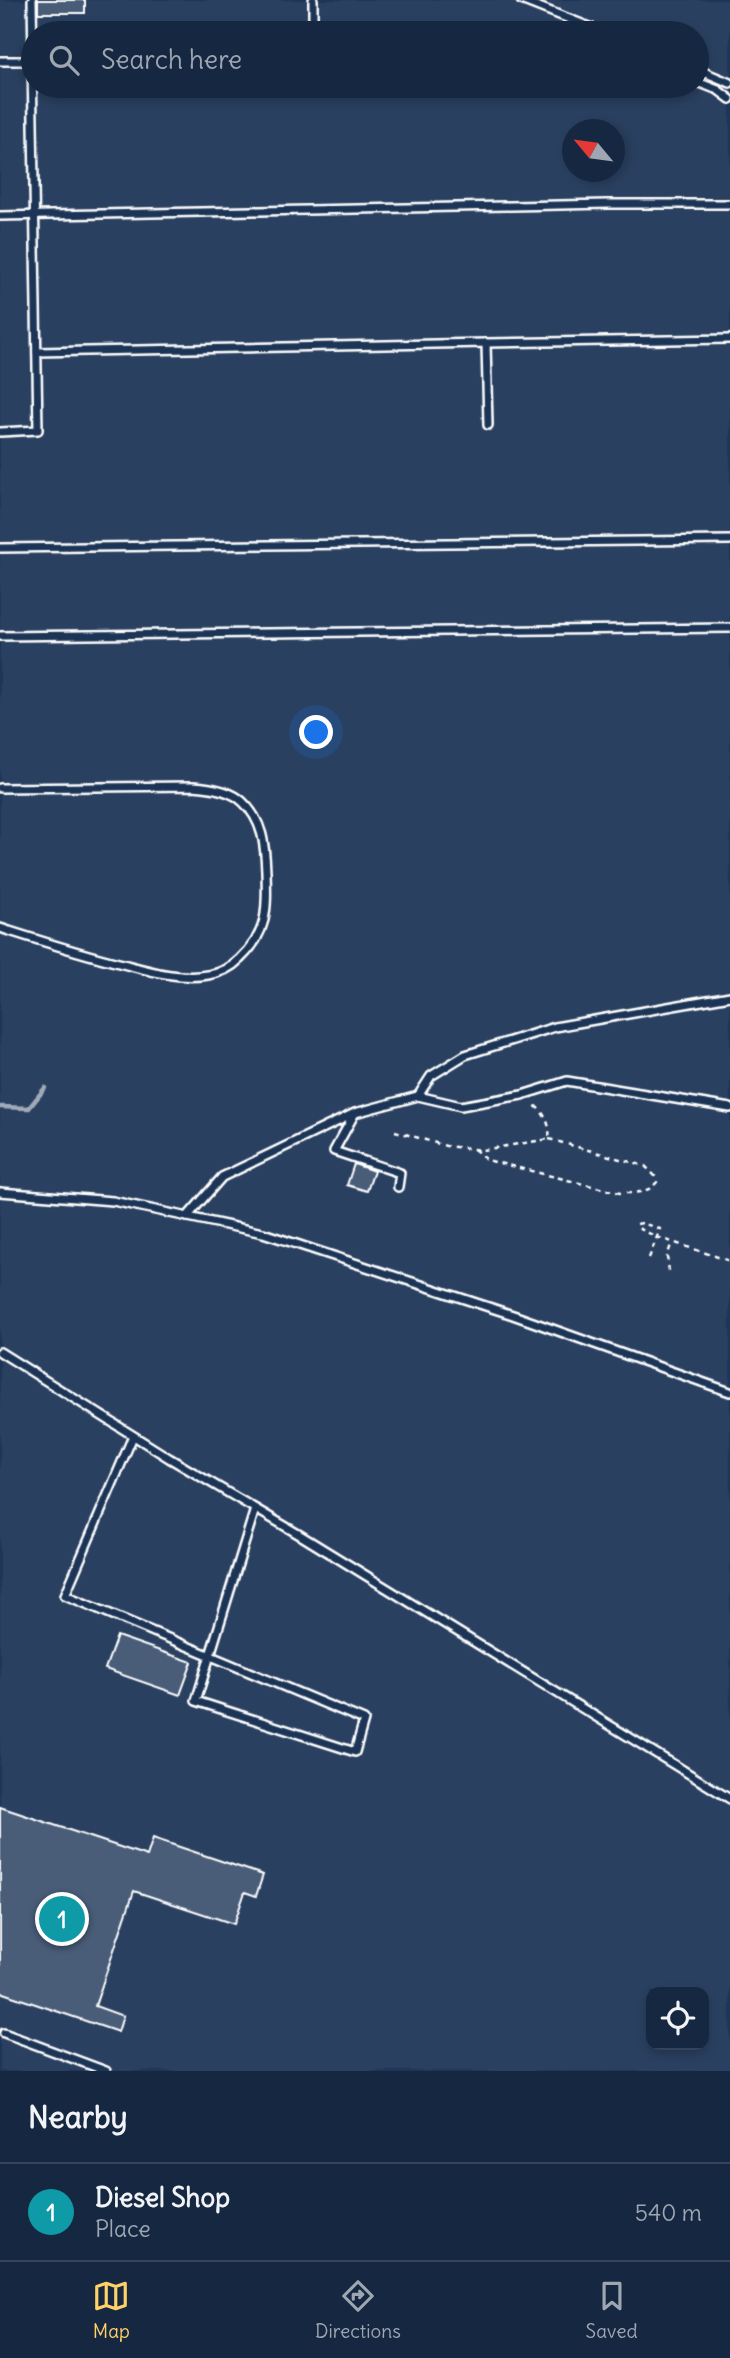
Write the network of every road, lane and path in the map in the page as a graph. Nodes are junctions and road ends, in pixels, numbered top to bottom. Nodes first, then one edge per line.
1 (32, 0) edge
2 (313, 0) edge
3 (521, 0) edge
4 (32, 21) edge
5 (313, 21) edge
6 (574, 21) edge
7 (0, 61) edge
8 (21, 61) edge
9 (709, 74) edge
10 (730, 83) edge
11 (709, 87) edge
12 (32, 98) edge
13 (730, 99) edge
14 (730, 204) edge
15 (34, 215) junction
16 (0, 216) edge
17 (730, 339) edge
18 (486, 343) junction
19 (37, 352) junction
20 (488, 425) dead end
21 (0, 432) edge
22 (730, 540) edge
23 (0, 548) edge
24 (730, 628) edge
25 (0, 636) edge
26 (0, 788) edge
27 (0, 928) edge
28 (730, 996) edge
29 (522, 1095) junction
30 (418, 1096) junction
31 (730, 1108) edge
32 (355, 1112) junction
33 (394, 1131) dead end
34 (549, 1139) junction
35 (474, 1149) junction
36 (398, 1187) dead end
37 (0, 1192) edge
38 (187, 1217) junction
39 (657, 1237) junction
40 (672, 1242) junction
41 (649, 1258) dead end
42 (730, 1261) edge
43 (669, 1271) dead end
44 (0, 1352) edge
45 (730, 1392) edge
46 (134, 1436) junction
47 (255, 1509) junction
48 (210, 1656) junction
49 (730, 1799) edge
50 (4, 2033) dead end
51 (106, 2071) edge

1 - 4 lane
2 - 5 lane
3 - 6 lane
7 - 8 lane
9 - 10 lane
11 - 13 lane
12 - 15 lane
14 - 15 lane
15 - 16 lane
15 - 19 lane
17 - 18 lane
18 - 19 lane
18 - 20 lane
19 - 21 lane
22 - 23 lane
24 - 25 lane
26 - 27 lane
28 - 30 lane
29 - 30 lane
29 - 31 lane
29 - 34 path
30 - 32 lane
32 - 36 lane
32 - 38 lane
33 - 35 path
34 - 35 path
34 - 35 path
37 - 38 lane
38 - 45 lane
39 - 39 path
39 - 40 path
39 - 41 path
40 - 42 path
40 - 43 path
44 - 46 lane
46 - 47 lane
46 - 48 lane
47 - 48 lane
47 - 49 lane
48 - 48 lane
50 - 51 lane

